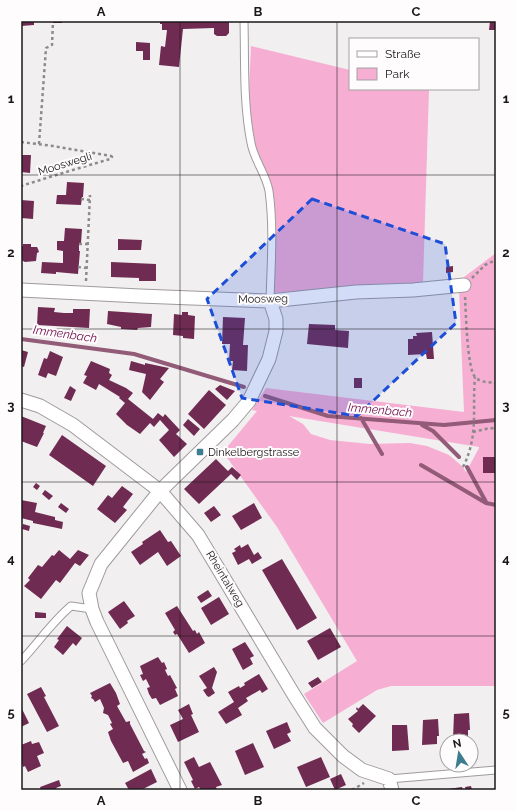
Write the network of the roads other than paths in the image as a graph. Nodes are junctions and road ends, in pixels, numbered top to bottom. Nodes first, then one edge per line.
1 (244, 21) edge
2 (464, 285) road end
3 (21, 290) edge
4 (270, 301) junction
5 (21, 400) edge
6 (160, 491) junction
7 (92, 609) junction
8 (21, 661) edge
9 (496, 770) edge
10 (391, 784) edge
11 (180, 790) edge

1 - 4 lane
2 - 4 street, Moosweg
3 - 4 street, Moosweg
4 - 6 street
5 - 6 street, Rheintalweg
6 - 7 street
6 - 10 street, Rheintalweg
7 - 8 lane
7 - 11 street
9 - 10 lane

